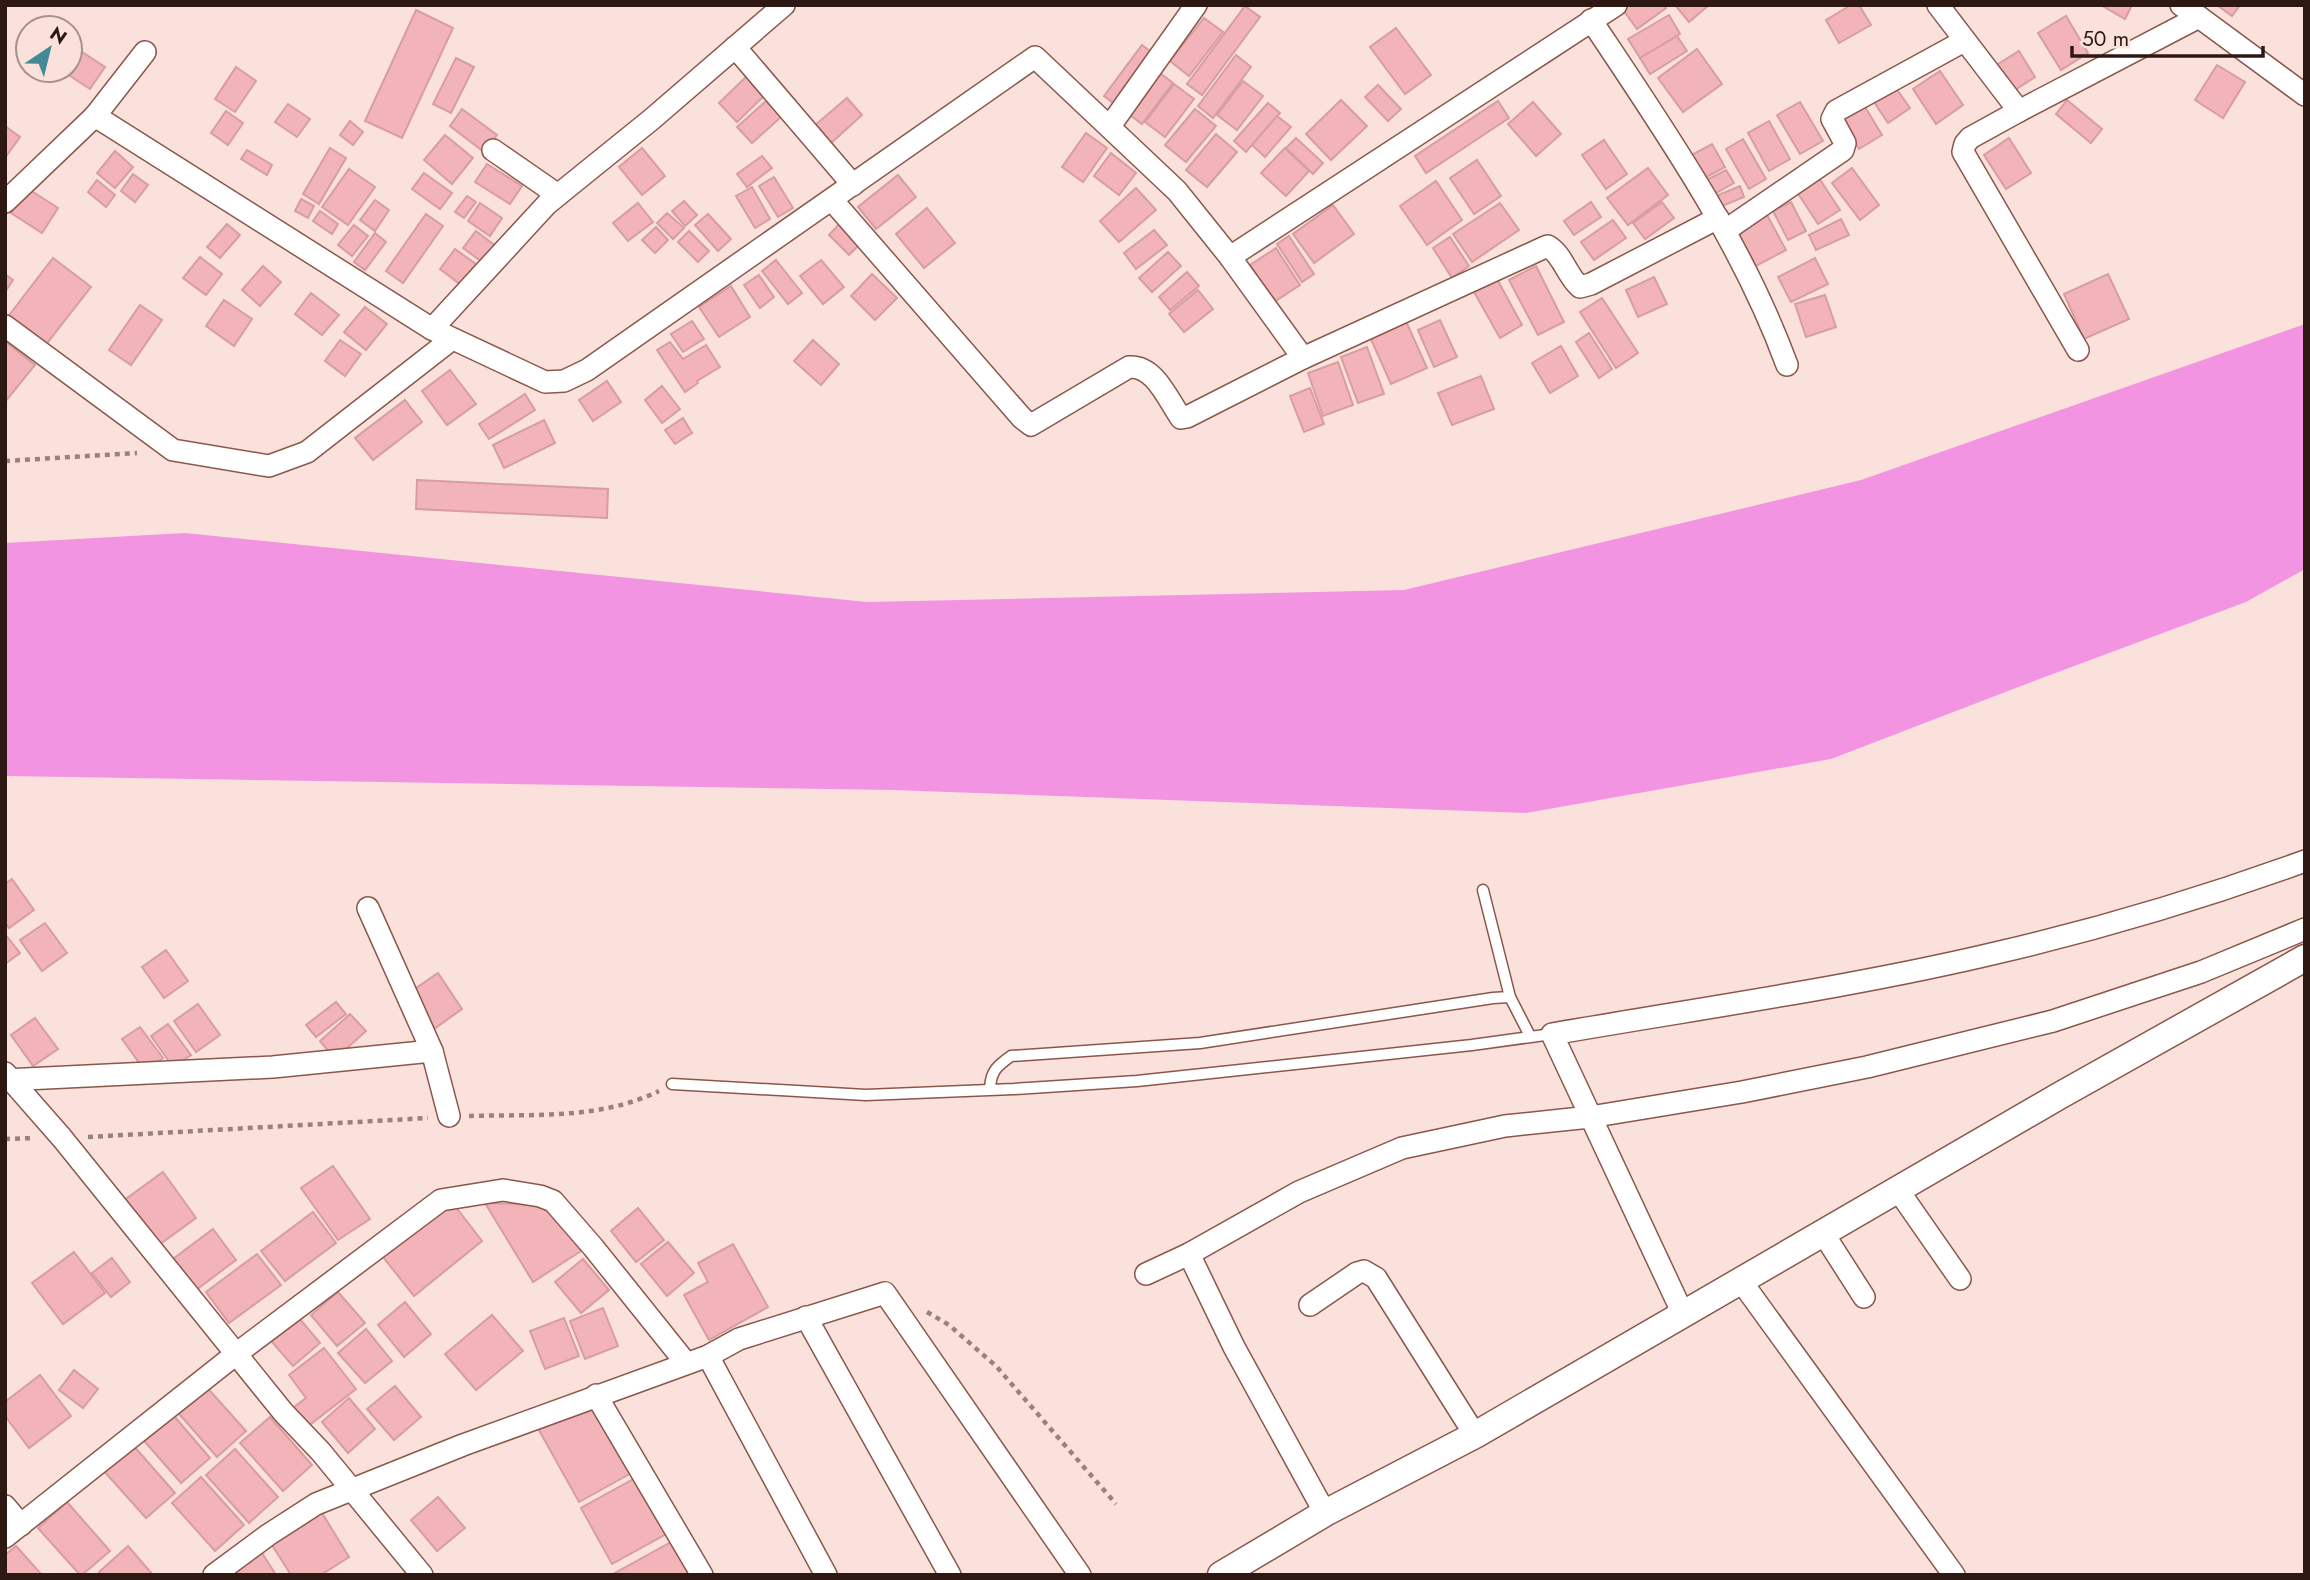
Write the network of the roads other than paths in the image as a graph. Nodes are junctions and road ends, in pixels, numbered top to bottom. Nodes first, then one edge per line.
1 (784, 5) edge
2 (1196, 5) edge
3 (1616, 5) edge
4 (1938, 5) edge
5 (2190, 11) edge
6 (1591, 20) junction
7 (1964, 41) junction
8 (736, 47) junction
9 (145, 52) dead end
10 (2305, 95) edge
11 (2019, 111) junction
12 (95, 116) junction
13 (1110, 126) junction
14 (493, 150) dead end
15 (853, 185) junction
16 (558, 195) junction
17 (832, 200) junction
18 (5, 202) edge
19 (1722, 224) junction
20 (1230, 257) junction
21 (5, 326) edge
22 (432, 329) junction
23 (452, 339) junction
24 (2078, 350) dead end
25 (1303, 358) junction
26 (1787, 365) dead end
27 (2305, 861) edge
28 (1483, 890) dead end
29 (368, 908) dead end
30 (2305, 929) edge
31 (2305, 958) edge
32 (1510, 997) junction
33 (1552, 1034) junction
34 (1530, 1036) junction
35 (432, 1051) junction
36 (7, 1077) edge
37 (672, 1084) road end
38 (990, 1088) junction
39 (449, 1116) road end
40 (1591, 1117) junction
41 (1898, 1190) junction
42 (1823, 1233) junction
43 (1189, 1254) junction
44 (1146, 1274) dead end
45 (1960, 1279) dead end
46 (1741, 1281) junction
47 (1864, 1297) dead end
48 (1310, 1305) dead end
49 (1684, 1314) junction
50 (806, 1317) junction
51 (236, 1354) junction
52 (708, 1356) junction
53 (687, 1363) junction
54 (596, 1395) junction
55 (1475, 1435) junction
56 (352, 1489) junction
57 (5, 1506) edge
58 (1325, 1513) junction
59 (13, 1531) edge
60 (214, 1575) edge
61 (422, 1575) edge
62 (702, 1575) edge
63 (826, 1575) edge
64 (950, 1575) edge
65 (1080, 1575) edge
66 (1221, 1575) edge
67 (1954, 1575) edge

1 - 8 street
2 - 13 street
3 - 6 street
4 - 7 street
5 - 10 street
5 - 11 street
6 - 19 street
6 - 20 street
7 - 11 street
7 - 19 street
8 - 15 street
8 - 16 street
9 - 12 street
11 - 24 street
12 - 18 street
12 - 22 street
13 - 15 street
13 - 20 street
14 - 16 street
15 - 17 street
16 - 22 street
17 - 23 street
17 - 25 street
19 - 25 street
19 - 26 street
20 - 25 street
21 - 23 street
22 - 23 street
27 - 33 street
28 - 32 lane
29 - 35 street
30 - 40 street
31 - 41 street
32 - 34 lane
32 - 38 lane
33 - 34 lane
33 - 40 street
34 - 38 lane
35 - 36 street
35 - 39 street
36 - 51 street
37 - 38 lane
40 - 43 street
40 - 49 street
41 - 42 street
41 - 45 street
42 - 46 street
42 - 47 street
43 - 44 street
43 - 58 street
46 - 49 street
46 - 67 street
48 - 55 street
49 - 55 street
50 - 52 street
50 - 64 street
50 - 65 street
51 - 53 street
51 - 56 street
51 - 59 street
52 - 53 street
52 - 63 street
53 - 54 street
54 - 56 street
54 - 62 street
55 - 58 street
56 - 60 street
56 - 61 street
57 - 59 street
58 - 66 street

